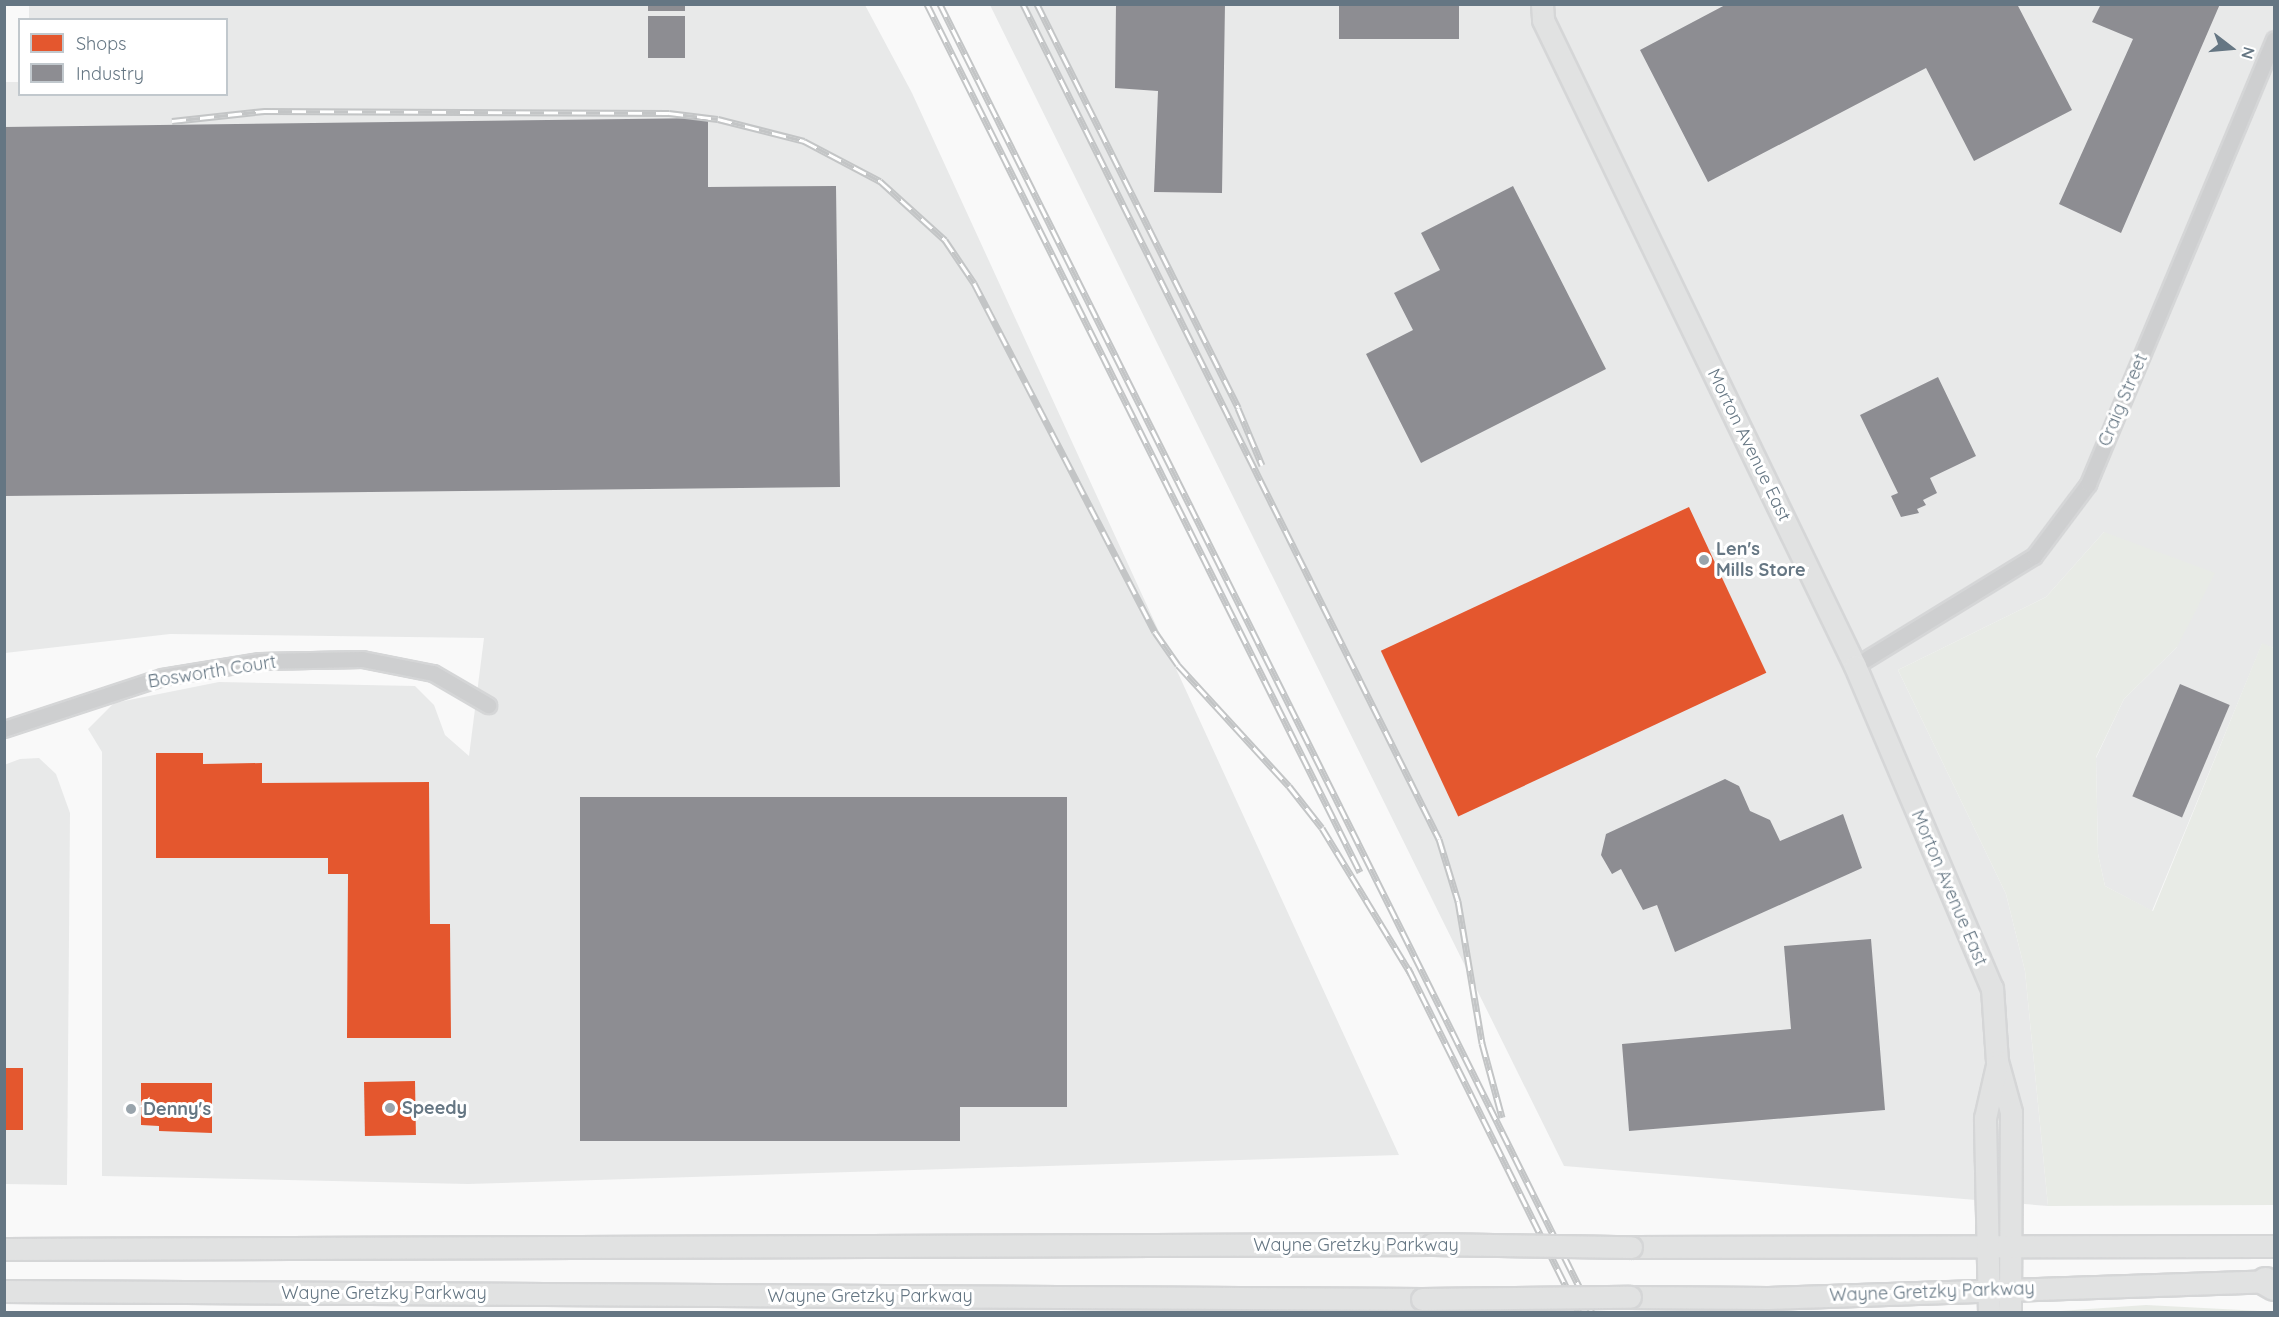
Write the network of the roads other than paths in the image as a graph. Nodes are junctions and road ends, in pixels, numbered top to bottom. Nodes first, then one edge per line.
1 (1542, 4) edge
2 (2274, 39) edge
3 (1855, 666) junction
4 (488, 705) dead end
5 (4, 729) edge
6 (1997, 1061) junction
7 (2274, 1246) edge
8 (1988, 1247) junction
9 (2010, 1247) junction
10 (4, 1249) edge
11 (2271, 1283) edge
12 (2010, 1289) junction
13 (1988, 1290) junction
14 (4, 1291) edge
15 (1989, 1312) edge
16 (2010, 1312) edge

1 - 3 main road, Morton Avenue East
2 - 3 street, Craig Street
3 - 6 main road, Morton Avenue East
4 - 5 street, Bosworth Court
6 - 8 main road, Morton Avenue East
6 - 9 main road, Morton Avenue East
7 - 9 main road, Wayne Gretzky Parkway
8 - 9 main road, Wayne Gretzky Parkway
8 - 10 main road, Wayne Gretzky Parkway, bridge
8 - 13 main road, Morton Avenue East
9 - 12 main road, Morton Avenue East
11 - 12 main road, Wayne Gretzky Parkway
12 - 13 main road, Wayne Gretzky Parkway
12 - 16 main road, Morton Avenue East
13 - 14 main road, Wayne Gretzky Parkway, bridge
13 - 15 main road, Morton Avenue East

